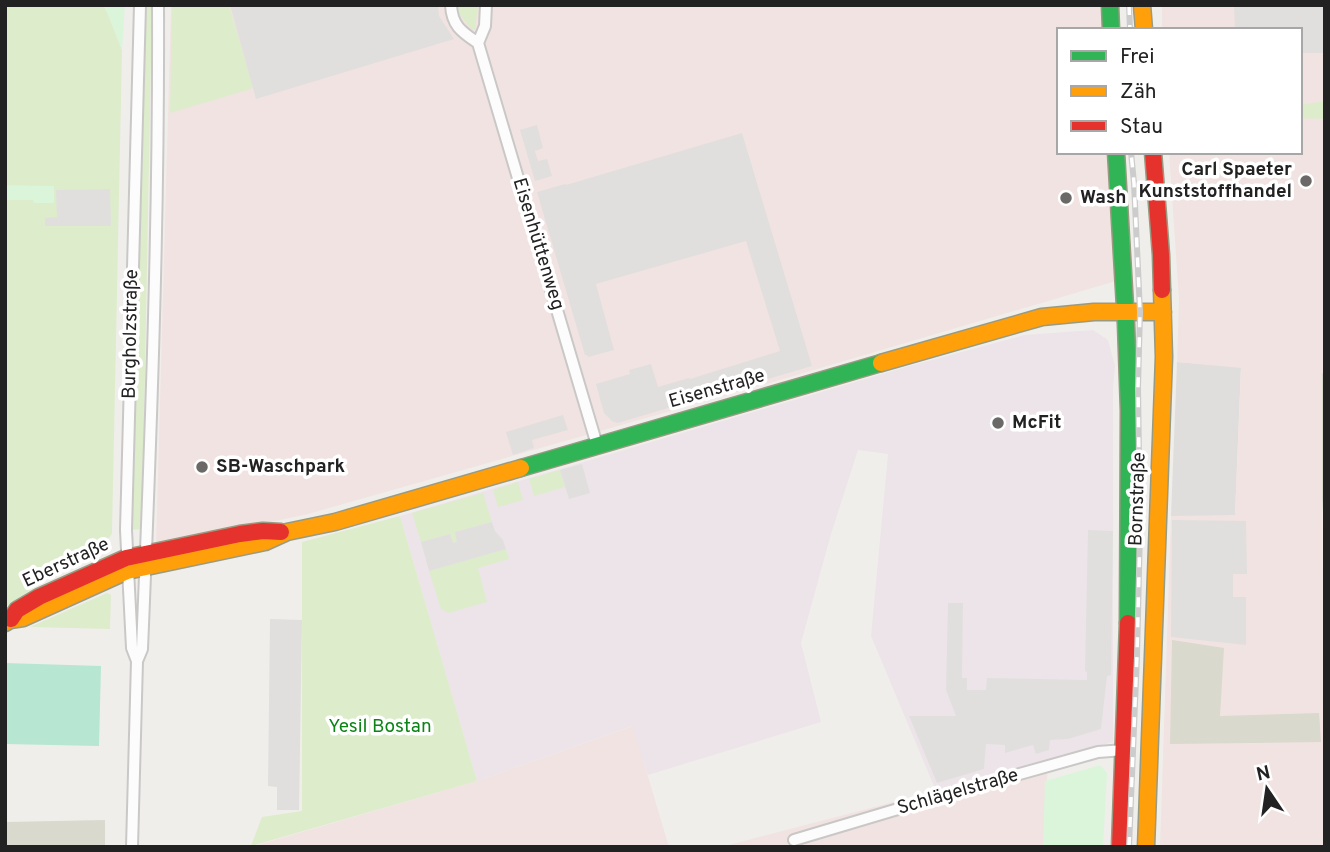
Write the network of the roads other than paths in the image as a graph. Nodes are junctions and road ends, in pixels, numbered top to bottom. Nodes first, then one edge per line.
1 (140, 5) edge
2 (158, 5) edge
3 (451, 5) edge
4 (486, 5) edge
5 (1111, 5) edge
6 (1142, 5) edge
7 (1111, 28) edge
8 (1144, 28) edge
9 (478, 43) junction
10 (1116, 154) edge
11 (1153, 154) edge
12 (1126, 312) junction
13 (1163, 313) junction
14 (597, 445) junction
15 (146, 560) junction
16 (127, 565) junction
17 (8, 622) edge
18 (137, 661) junction
19 (1124, 750) junction
20 (794, 840) dead end
21 (132, 847) edge
22 (1120, 847) edge
23 (1146, 847) edge

1 - 16 street, Burgholzstraße
2 - 15 street, Burgholzstraße
3 - 9 street, Eisenhüttenweg
4 - 9 street, Eisenhüttenweg
5 - 7 main road
6 - 8 main road
9 - 14 street, Eisenhüttenweg
10 - 12 main road, Bornstraße
11 - 13 main road, Bornstraße
12 - 13 main road, Eisenstraße
12 - 14 main road, Eisenstraße
12 - 19 main road, Bornstraße
13 - 23 main road, Bornstraße
14 - 15 main road, Eisenstraße
15 - 16 main road, Eberstraße
15 - 18 street, Burgholzstraße
16 - 17 main road, Eberstraße
16 - 18 street, Burgholzstraße
18 - 21 street, Burgholzstraße
19 - 20 street, Schlägelstraße
19 - 22 main road, Bornstraße

